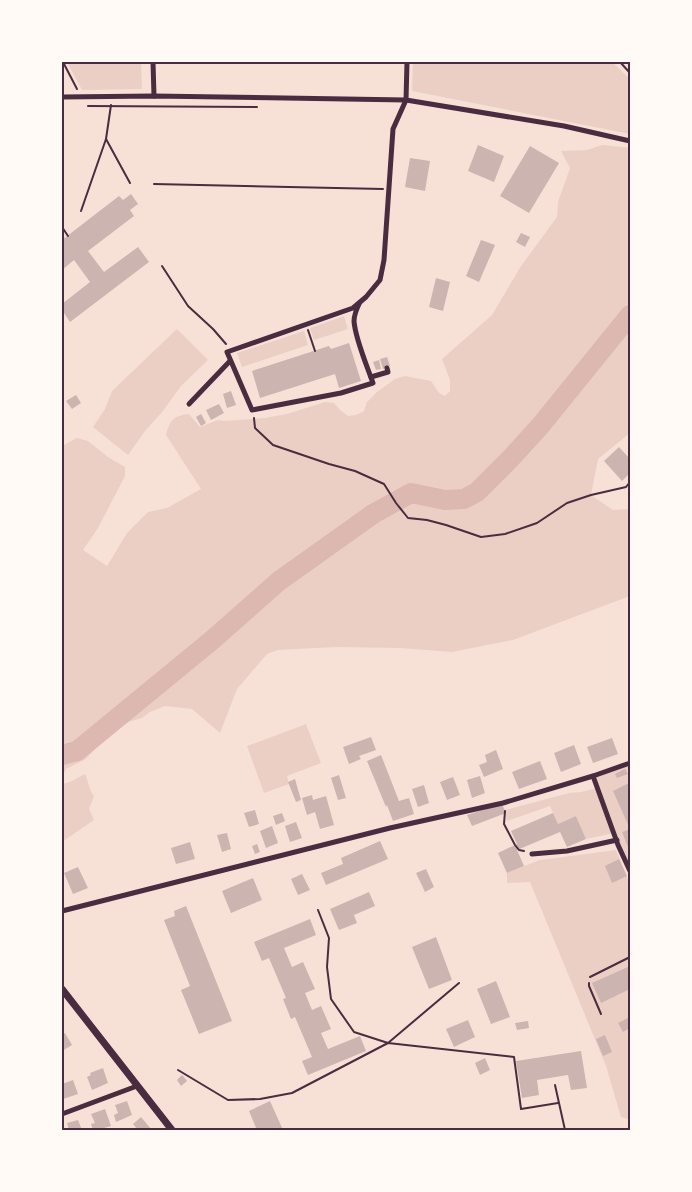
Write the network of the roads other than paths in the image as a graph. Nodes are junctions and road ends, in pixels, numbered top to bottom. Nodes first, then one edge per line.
1 (153, 62) edge
2 (407, 62) edge
3 (154, 96) junction
4 (62, 97) edge
5 (406, 100) junction
6 (630, 141) edge
7 (360, 302) junction
8 (230, 361) junction
9 (387, 368) dead end
10 (371, 377) junction
11 (189, 404) dead end
12 (630, 763) edge
13 (594, 776) junction
14 (617, 840) junction
15 (532, 854) dead end
16 (630, 872) edge
17 (62, 911) edge
18 (630, 957) edge
19 (590, 977) road end
20 (62, 989) edge
21 (137, 1086) junction
22 (62, 1114) edge
23 (172, 1131) edge

1 - 3 street
2 - 5 street
3 - 4 street
3 - 5 street
5 - 6 street
5 - 7 street
7 - 8 street
7 - 10 street
8 - 10 street
8 - 11 street
9 - 10 street
12 - 13 street
13 - 14 street
13 - 17 street
14 - 15 street
14 - 16 street
18 - 19 lane
20 - 21 main road
21 - 22 street
21 - 23 main road

